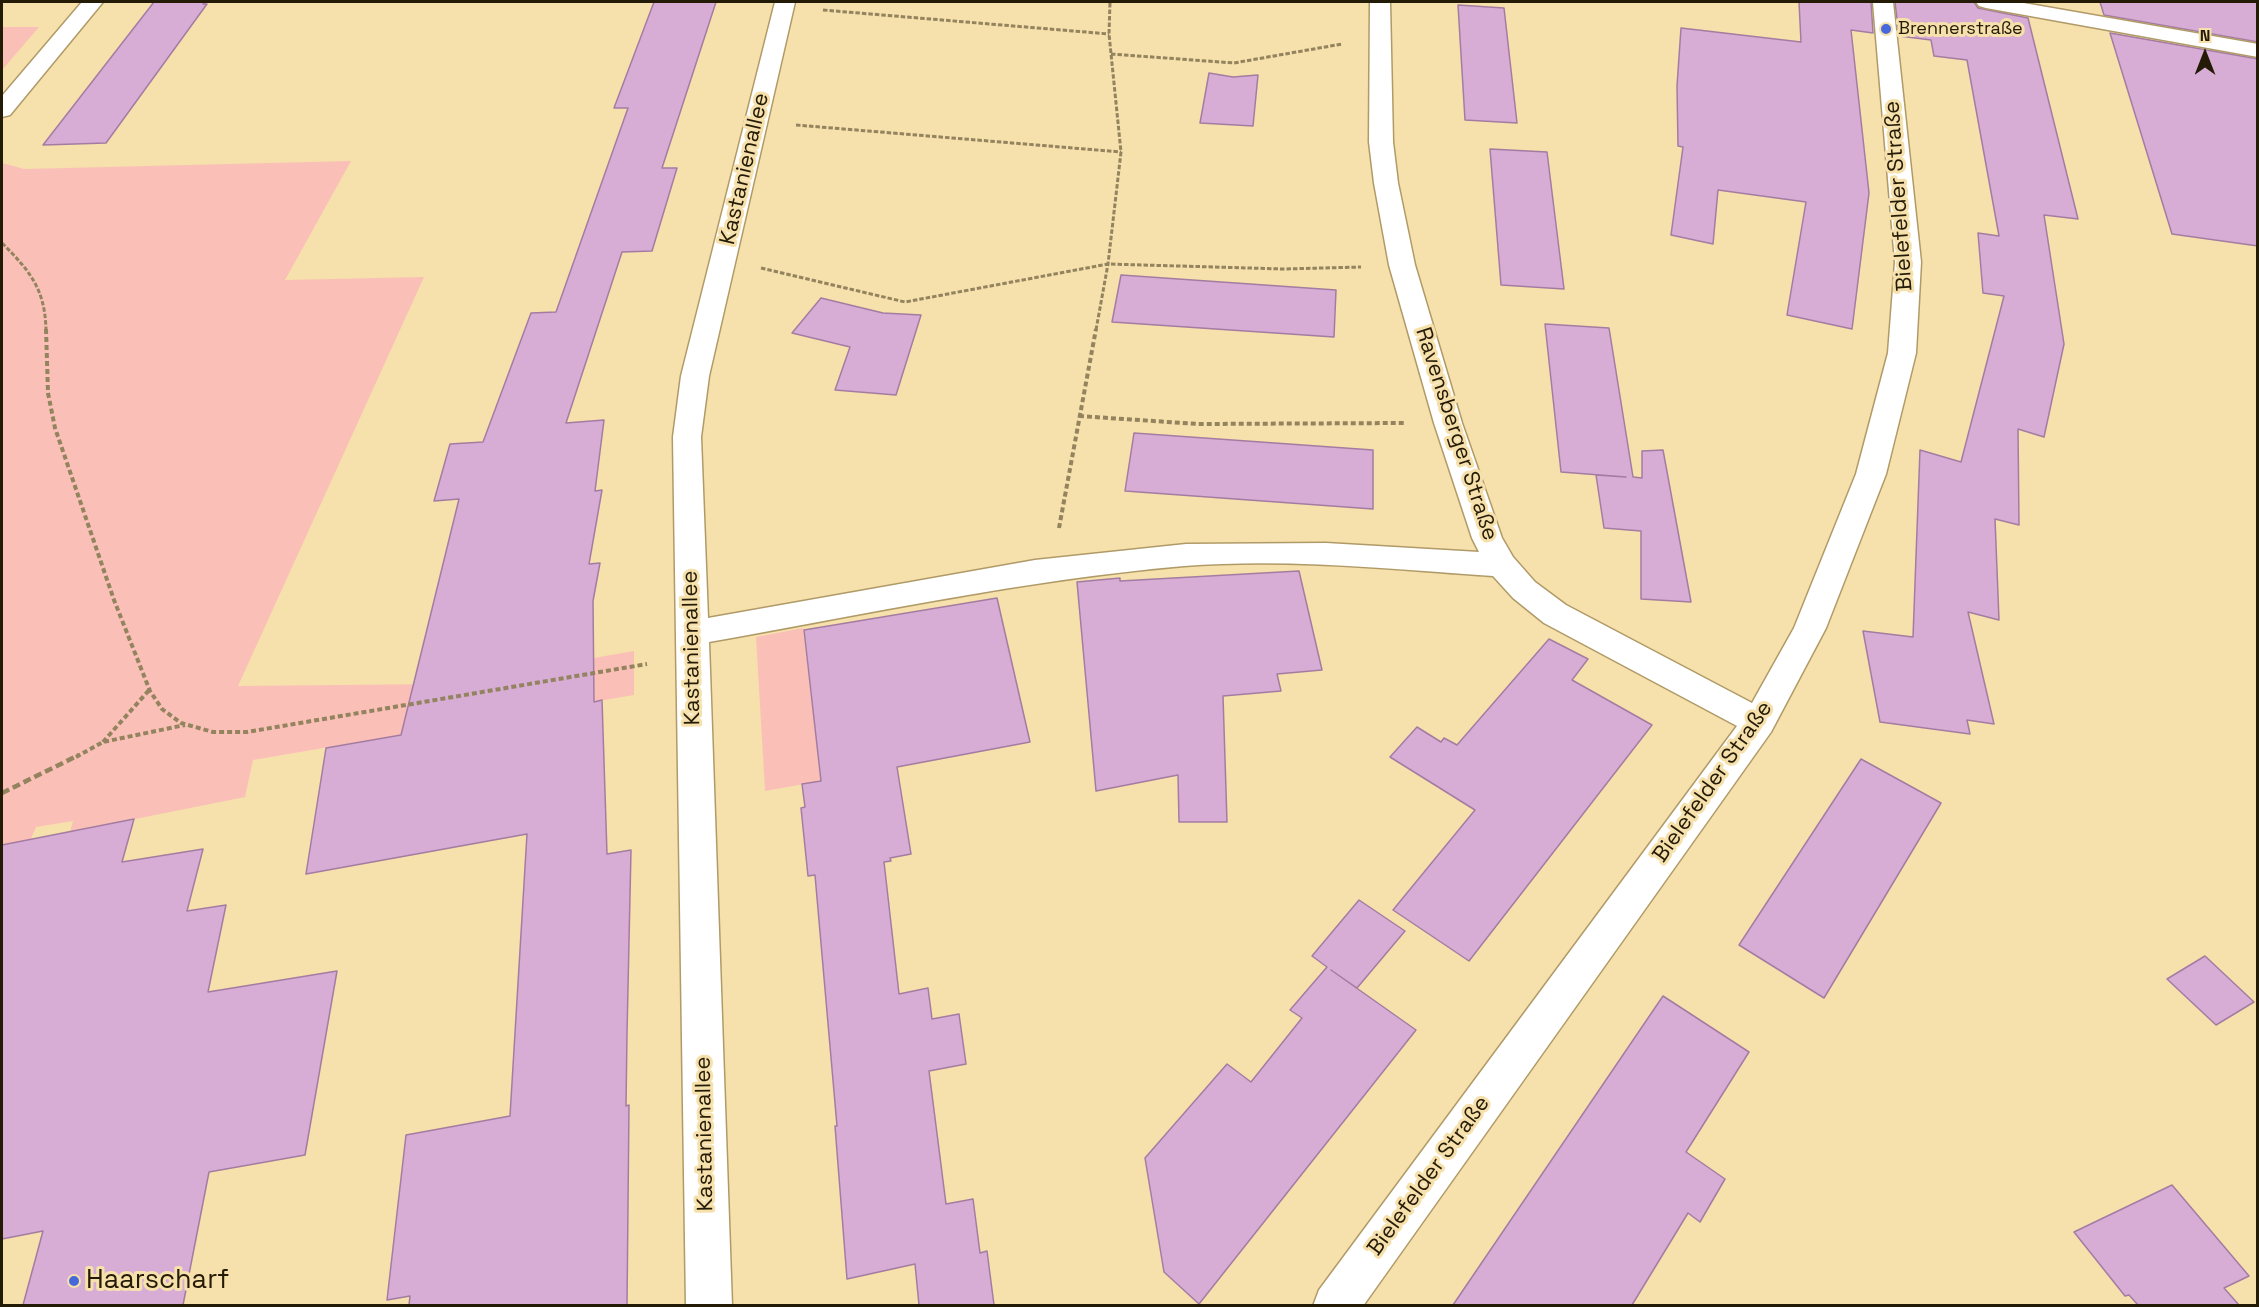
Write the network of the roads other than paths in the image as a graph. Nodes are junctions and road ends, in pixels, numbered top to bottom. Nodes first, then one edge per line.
1 (93, 2) edge
2 (1380, 2) edge
3 (1883, 2) edge
4 (1986, 2) edge
5 (785, 4) edge
6 (2258, 51) edge
7 (2, 110) edge
8 (1502, 565) junction
9 (692, 645) junction
10 (1759, 722) junction
11 (709, 1305) edge
12 (1335, 1305) edge

1 - 7 street
2 - 8 street, Ravensberger Straße
3 - 10 street, Bielefelder Straße
4 - 6 street
5 - 9 street, Kastanienallee
8 - 9 street
8 - 10 street, Ravensberger Straße
9 - 11 street, Kastanienallee
10 - 12 street, Bielefelder Straße

